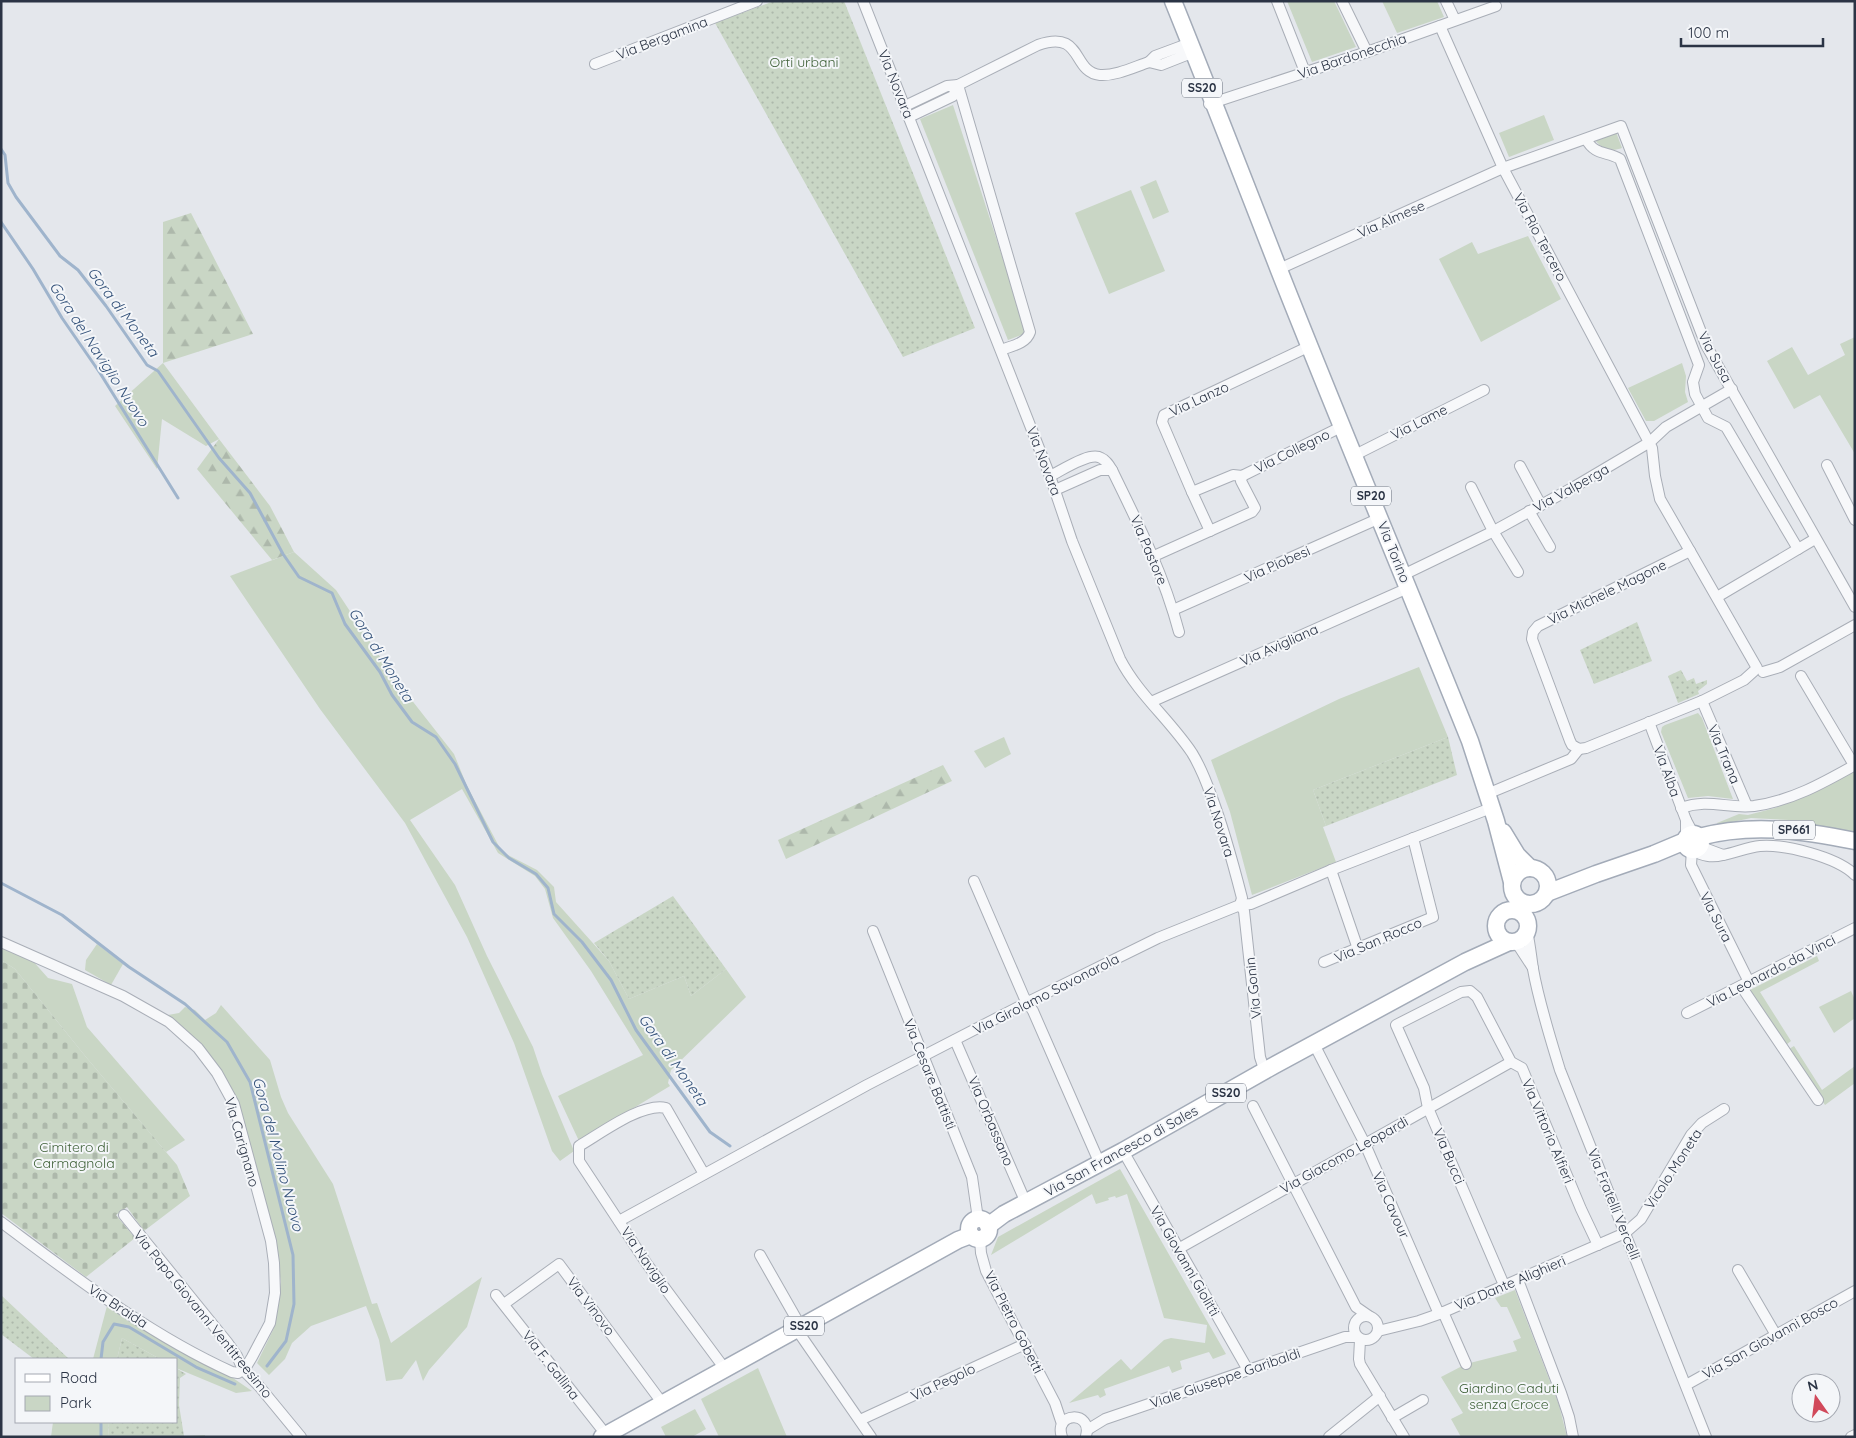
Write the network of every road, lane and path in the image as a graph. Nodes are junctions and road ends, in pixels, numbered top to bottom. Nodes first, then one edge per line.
1 (757, 1) edge
2 (1166, 1) edge
3 (1173, 1) edge
4 (1276, 1) edge
5 (1342, 1) edge
6 (1446, 1) edge
7 (863, 2) edge
8 (1496, 6) dead end
9 (1456, 20) junction
10 (1440, 26) junction
11 (1189, 49) junction
12 (1367, 52) junction
13 (595, 64) dead end
14 (1305, 72) junction
15 (958, 85) junction
16 (1211, 104) junction
17 (905, 106) junction
18 (909, 117) junction
19 (1586, 139) junction
20 (1503, 168) junction
21 (1240, 173) joint
22 (1279, 269) junction
23 (1310, 346) junction
24 (1001, 350) junction
25 (1732, 389) junction
26 (1484, 390) dead end
27 (1700, 407) junction
28 (1343, 426) junction
29 (1650, 442) junction
30 (1355, 455) junction
31 (1827, 465) dead end
32 (1520, 466) dead end
33 (1112, 470) junction
34 (1050, 476) junction
35 (1242, 476) junction
36 (1471, 487) dead end
37 (1055, 490) junction
38 (1192, 492) junction
39 (1541, 505) junction
40 (1529, 511) junction
41 (1380, 518) junction
42 (1855, 520) edge
43 (1210, 531) junction
44 (1493, 531) junction
45 (1815, 540) junction
46 (1550, 547) dead end
47 (1798, 550) junction
48 (1690, 551) junction
49 (1154, 556) junction
50 (1518, 572) dead end
51 (1405, 582) junction
52 (1717, 597) junction
53 (1855, 607) edge
54 (1173, 610) junction
55 (1855, 625) edge
56 (1179, 632) dead end
57 (1758, 672) junction
58 (1801, 676) dead end
59 (1151, 702) junction
60 (1702, 702) junction
61 (1649, 722) junction
62 (1579, 750) junction
63 (1854, 765) edge
64 (1747, 806) junction
65 (1491, 808) junction
66 (1681, 808) junction
67 (1412, 838) junction
68 (1855, 841) edge
69 (1692, 842) junction
70 (1530, 868) junction
71 (1331, 870) junction
72 (1596, 874) junction
73 (1855, 875) edge
74 (1545, 876) junction
75 (974, 881) dead end
76 (1513, 888) junction
77 (1547, 893) junction
78 (1534, 904) junction
79 (1240, 905) junction
80 (1506, 912) junction
81 (1855, 928) edge
82 (1496, 929) junction
83 (873, 931) dead end
84 (1520, 934) junction
85 (1, 942) edge
86 (1358, 949) junction
87 (1324, 962) dead end
88 (1465, 962) junction
89 (1533, 968) junction
90 (1745, 984) junction
91 (1028, 1002) junction
92 (1687, 1013) dead end
93 (1396, 1025) joint
94 (955, 1040) junction
95 (1314, 1044) junction
96 (923, 1056) junction
97 (1511, 1062) junction
98 (1265, 1072) junction
99 (1818, 1100) dead end
100 (1253, 1106) dead end
101 (1428, 1108) junction
102 (1724, 1109) dead end
103 (1365, 1144) junction
104 (1123, 1151) junction
105 (1100, 1164) junction
106 (704, 1174) junction
107 (1292, 1185) junction
108 (1026, 1203) junction
109 (124, 1215) dead end
110 (619, 1221) junction
111 (1, 1222) edge
112 (979, 1230) junction
113 (1625, 1233) junction
114 (1598, 1245) junction
115 (1178, 1249) junction
116 (760, 1256) dead end
117 (1738, 1270) dead end
118 (1518, 1280) junction
119 (1504, 1286) junction
120 (1855, 1291) edge
121 (496, 1295) dead end
122 (504, 1304) junction
123 (1356, 1307) junction
124 (1441, 1313) junction
125 (1374, 1323) junction
126 (799, 1328) junction
127 (1356, 1332) junction
128 (1776, 1335) junction
129 (1025, 1344) junction
130 (1466, 1364) dead end
131 (725, 1369) junction
132 (243, 1370) junction
133 (1248, 1370) junction
134 (1686, 1384) junction
135 (1380, 1396) junction
136 (1423, 1400) dead end
137 (1056, 1402) junction
138 (663, 1404) junction
139 (1073, 1417) junction
140 (1392, 1418) junction
141 (860, 1420) junction
142 (1086, 1430) edge
143 (1059, 1432) edge
144 (1855, 1435) edge
145 (605, 1436) edge
146 (301, 1437) edge
147 (871, 1437) edge
148 (1329, 1437) edge
149 (1404, 1437) edge
150 (1573, 1437) edge
151 (1706, 1437) edge
152 (1851, 1437) edge

1 - 13 street, Via Bergamina
2 - 11 main road, SS20
3 - 11 main road, SS20
4 - 14 street
5 - 12 street
6 - 9 street
7 - 17 street, Via Novara
8 - 9 street, Via Bardonecchia
9 - 10 street, Via Bardonecchia
10 - 12 street, Via Bardonecchia
10 - 20 street, Via Rio Tercero
11 - 15 street
11 - 16 main road, SS20
12 - 14 street, Via Bardonecchia
14 - 16 street, Via Bardonecchia
15 - 17 street
15 - 18 street
15 - 24 street
16 - 21 main road, SS20
17 - 18 street, Via Novara
18 - 24 street, Via Novara
19 - 20 street, Via Susa
19 - 25 street, Via Susa
19 - 27 street, Via Susa
20 - 22 street, Via Almese
20 - 29 street, Via Rio Tercero
21 - 22 main road, Via Torino / SP20
22 - 23 main road, Via Torino / SP20
23 - 28 main road, Via Torino / SP20
23 - 38 street, Via Lanzo
24 - 34 street, Via Novara
25 - 27 street, Via Valperga
25 - 45 street, Via Susa
26 - 30 street, Via Lame
27 - 29 street, Via Valperga
27 - 47 street
28 - 30 main road, Via Torino / SP20
28 - 35 street, Via Collegno
29 - 39 street, Via Valperga
29 - 48 street
30 - 41 main road, Via Torino / SP20
31 - 42 street
32 - 39 street
33 - 34 street, Via Pastore
33 - 37 street
33 - 49 street, Via Pastore
34 - 37 street, Via Novara
35 - 38 street, Via Collegno
35 - 43 street
36 - 44 street
37 - 59 street, Via Novara
38 - 43 street, Via Lanzo
39 - 40 street, Via Valperga
40 - 44 street, Via Valperga
40 - 46 street
41 - 51 main road, Via Torino / SP20
41 - 54 street, Via Piobesi
43 - 49 street
44 - 50 street
44 - 51 street, Via Valperga
45 - 47 street
45 - 53 street, Via Susa
47 - 52 street
48 - 52 street
48 - 62 street, Via Michele Magone
49 - 54 street, Via Pastore
51 - 59 street, Via Avigliana
51 - 65 main road, Via Torino / SP20
52 - 57 street
54 - 56 street, Via Pastore
55 - 57 street
57 - 60 street
58 - 63 street
59 - 79 street, Via Novara
60 - 61 street
60 - 64 street, Via Trana
61 - 62 street
61 - 66 street, Via Alba
62 - 65 street
63 - 64 street
64 - 66 street
65 - 67 street, Via Girolamo Savonarola
65 - 70 main road, Via Torino
65 - 76 main road, Via Torino
66 - 69 street, Via Alba
67 - 71 street, Via Girolamo Savonarola
67 - 86 street, Via San Rocco
68 - 69 main road, SP661
69 - 72 main road, SP661
69 - 73 street
69 - 90 street, Via Sura
70 - 74 main road
70 - 76 main road
71 - 79 street, Via Girolamo Savonarola
71 - 86 street
72 - 74 main road
72 - 77 main road
74 - 77 main road
75 - 91 street
76 - 78 main road
76 - 80 main road
77 - 78 main road
78 - 84 main road
79 - 91 street, Via Girolamo Savonarola
79 - 98 street, Via Gonin
80 - 82 main road
80 - 84 main road
81 - 90 street, Via Leonardo da Vinci
82 - 84 main road
82 - 88 main road, Via San Francesco di Sales / SS20
83 - 96 street, Via Cesare Battisti
84 - 88 main road, Via San Francesco di Sales / SS20
84 - 89 street, Via Fratelli Vercelli
84 - 89 street, Via Fratelli Vercelli
85 - 132 street, Via Carignano
86 - 87 street, Via San Rocco
88 - 95 main road, Via San Francesco di Sales / SS20
89 - 113 street, Via Fratelli Vercelli
90 - 92 street, Via Leonardo da Vinci
90 - 99 street, Via Sura
91 - 94 street, Via Girolamo Savonarola
91 - 105 street
93 - 97 street, Via Vittorio Alfieri
93 - 101 street, Via Bucci
94 - 96 street, Via Girolamo Savonarola
94 - 108 street, Via Orbassano
95 - 98 main road, Via San Francesco di Sales / SS20
95 - 103 street, Via Cavour
96 - 106 street, Via Girolamo Savonarola
96 - 112 street, Via Cesare Battisti
97 - 101 street, Via Giacomo Leopardi
97 - 114 street, Via Vittorio Alfieri
98 - 104 main road, Via San Francesco di Sales / SS20
100 - 107 street
101 - 103 street, Via Giacomo Leopardi
101 - 119 street, Via Bucci
102 - 113 street, Vicolo Moneta
103 - 107 street, Via Giacomo Leopardi
103 - 124 street, Via Cavour
104 - 105 main road, Via San Francesco di Sales / SS20
104 - 115 street, Via Giovanni Giolitti
105 - 108 main road, Via San Francesco di Sales / SS20
106 - 110 street, Via Girolamo Savonarola
106 - 110 street, Via Naviglio
107 - 115 street, Via Giacomo Leopardi
107 - 123 street
108 - 112 main road, Via San Francesco di Sales / SS20
109 - 132 street, Via Papa Giovanni Ventitreesimo
110 - 131 street, Via Naviglio
111 - 132 street, Via Braida
112 - 126 main road, Via San Francesco di Sales / SS20
112 - 129 street, Via Pietro Gobetti
113 - 114 street, Via Dante Alighieri
113 - 134 street, Via Fratelli Vercelli
114 - 118 street, Via Dante Alighieri
115 - 133 street, Via Giovanni Giolitti
116 - 126 street
117 - 128 street
118 - 119 street, Via Dante Alighieri
118 - 150 street
119 - 124 street, Via Dante Alighieri
120 - 128 street, Via San Giovanni Bosco
121 - 122 street, Via F. Gallina
122 - 138 street, Via Vinovo
122 - 145 street, Via F. Gallina
123 - 125 street
123 - 127 street
124 - 125 street, Via Dante Alighieri
124 - 130 street, Via Cavour
125 - 127 street
125 - 127 street
126 - 131 main road, Via San Francesco di Sales / SS20
126 - 141 street
127 - 133 street, Viale Giuseppe Garibaldi
127 - 135 street
128 - 134 street, Via San Giovanni Bosco
129 - 137 street, Via Pietro Gobetti
129 - 141 street, Via Pegolo
131 - 138 main road, Via San Francesco di Sales / SS20
132 - 146 street, Via Papa Giovanni Ventitreesimo
133 - 142 street, Viale Giuseppe Garibaldi
134 - 151 street, Via Fratelli Vercelli
135 - 140 street
135 - 148 street
136 - 140 street
137 - 139 street, Via Pietro Gobetti
137 - 143 street, Via Pietro Gobetti
138 - 145 main road, Via San Francesco di Sales / SS20
139 - 142 street, Via Pietro Gobetti
139 - 143 street
140 - 149 street
141 - 147 street
144 - 152 street

